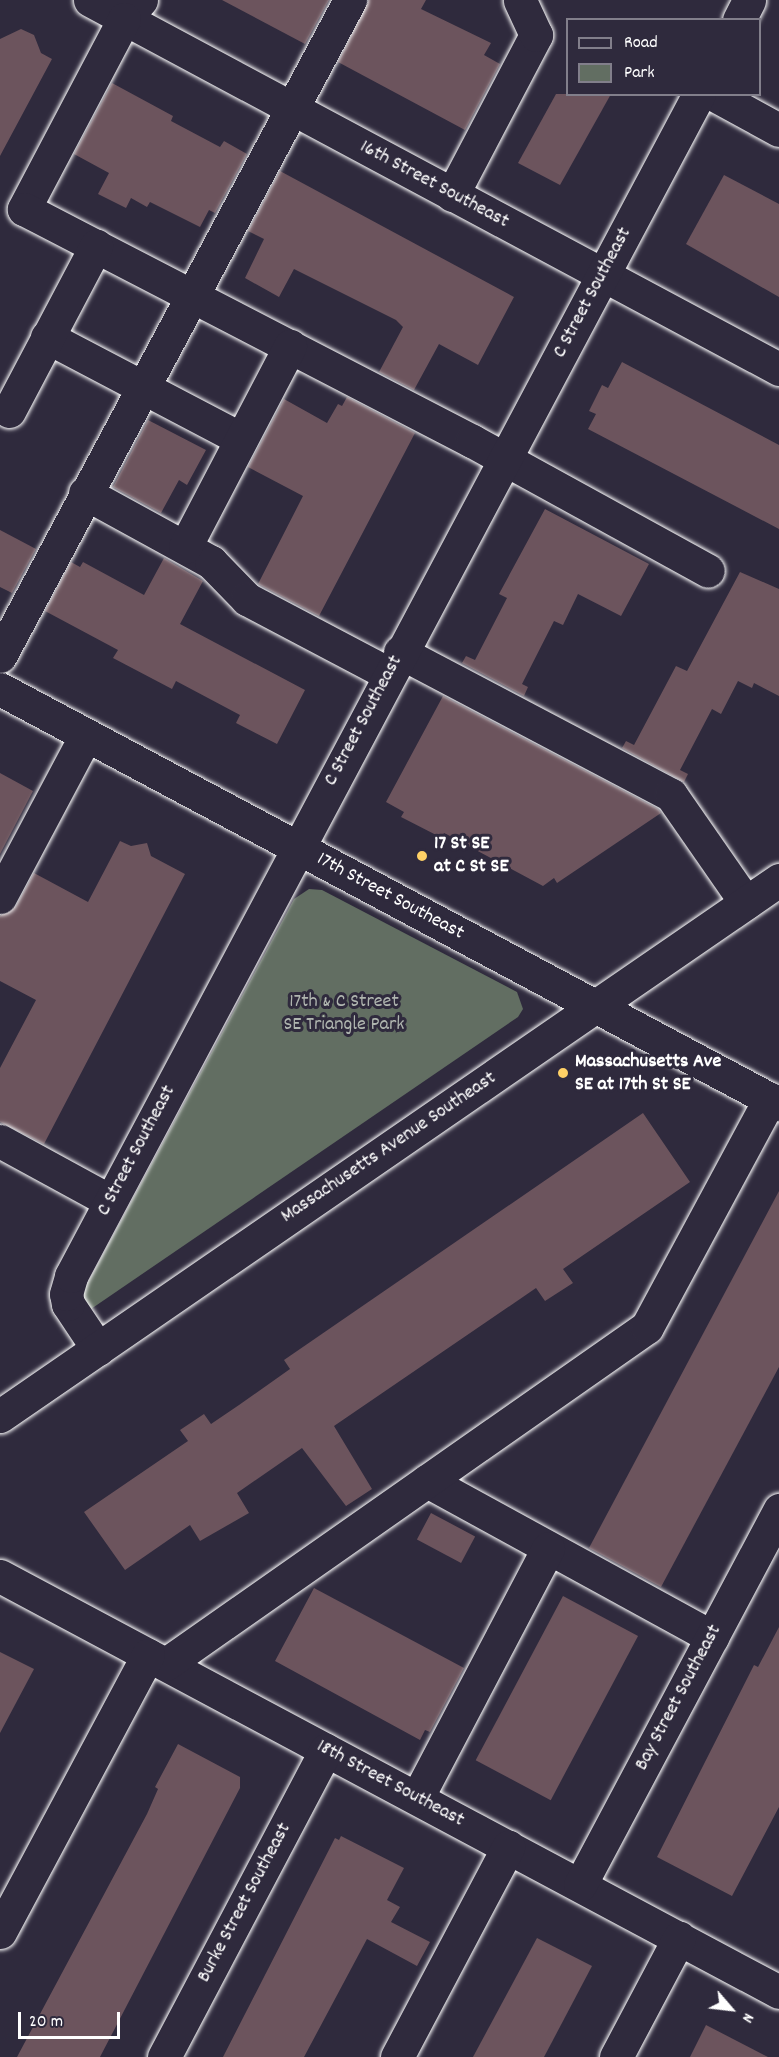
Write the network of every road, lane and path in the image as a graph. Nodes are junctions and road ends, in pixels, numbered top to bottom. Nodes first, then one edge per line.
1 (90, 0) edge
2 (350, 0) edge
3 (520, 0) edge
4 (749, 0) edge
5 (133, 9) edge
6 (740, 18) edge
7 (698, 96) edge
8 (717, 96) edge
9 (292, 109) junction
10 (779, 129) edge
11 (452, 195) junction
12 (96, 246) junction
13 (602, 275) junction
14 (192, 294) junction
15 (47, 337) junction
16 (290, 346) junction
17 (779, 369) edge
18 (142, 386) junction
19 (9, 411) dead end
20 (241, 439) junction
21 (504, 459) junction
22 (86, 493) junction
23 (185, 547) junction
24 (708, 570) dead end
25 (0, 656) edge
26 (395, 663) junction
27 (0, 689) edge
28 (86, 735) junction
29 (297, 848) junction
30 (779, 880) edge
31 (0, 897) edge
32 (746, 903) junction
33 (596, 1005) junction
34 (775, 1102) edge
35 (0, 1141) edge
36 (110, 1201) junction
37 (98, 1349) junction
38 (0, 1416) edge
39 (427, 1481) junction
40 (779, 1510) edge
41 (548, 1548) junction
42 (0, 1576) edge
43 (711, 1637) junction
44 (157, 1659) junction
45 (326, 1750) junction
46 (417, 1798) junction
47 (508, 1847) junction
48 (580, 1885) junction
49 (0, 1932) edge
50 (678, 1938) junction
51 (779, 1992) edge
52 (164, 2057) edge
53 (397, 2057) edge
54 (616, 2057) edge

1 - 5 street, 16th Street Southeast
2 - 9 street
3 - 11 street
4 - 6 street
5 - 9 street, 16th Street Southeast
5 - 12 street
7 - 13 street, C Street Southeast
8 - 10 street
9 - 11 street, 16th Street Southeast
9 - 14 street
11 - 13 street, 16th Street Southeast
12 - 14 street
12 - 15 street
13 - 17 street, 16th Street Southeast
13 - 21 street, C Street Southeast
14 - 16 street
14 - 18 street
15 - 18 street
15 - 19 street
16 - 20 street
16 - 21 street
18 - 20 street
18 - 22 street
20 - 23 street
21 - 24 street
21 - 26 street, C Street Southeast
22 - 23 street
22 - 25 street
23 - 26 street
26 - 29 street, C Street Southeast
26 - 32 street
27 - 28 street, 17th Street Southeast
28 - 29 street, 17th Street Southeast
28 - 31 street
29 - 33 street, 17th Street Southeast
29 - 36 street, C Street Southeast
30 - 32 street, Massachusetts Avenue Southeast
32 - 33 street, Massachusetts Avenue Southeast
33 - 34 street, 17th Street Southeast
33 - 37 street, Massachusetts Avenue Southeast
34 - 39 street
35 - 36 street
36 - 37 street, C Street Southeast
37 - 38 street, Massachusetts Avenue Southeast
39 - 41 street
39 - 44 street
40 - 43 street, Bay Street Southeast
41 - 43 street
41 - 46 street
42 - 44 street, 18th Street Southeast
43 - 48 street, Bay Street Southeast
44 - 45 street, 18th Street Southeast
44 - 49 street
45 - 46 street, 18th Street Southeast
45 - 52 street, Burke Street Southeast
46 - 47 street, 18th Street Southeast
47 - 48 street, 18th Street Southeast
47 - 53 street
48 - 50 street, 18th Street Southeast
50 - 51 street, 18th Street Southeast
50 - 54 street

